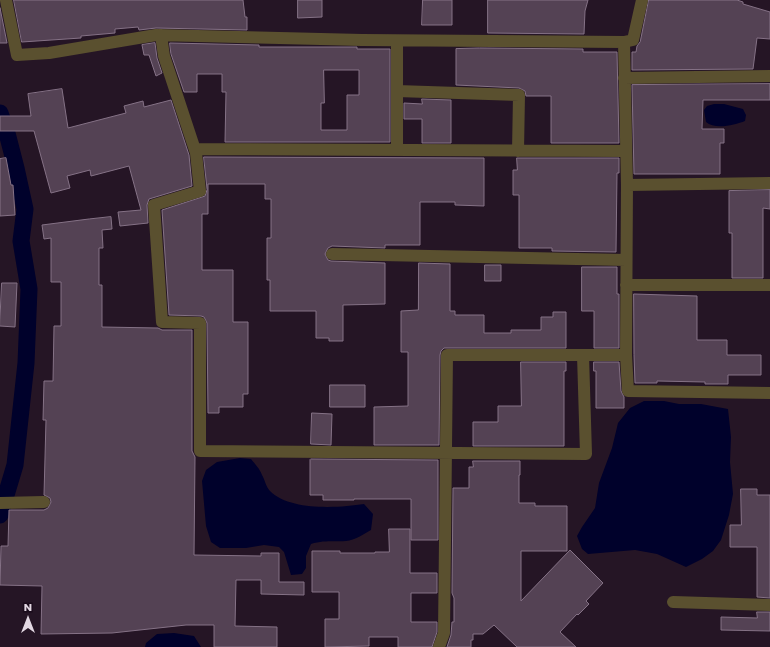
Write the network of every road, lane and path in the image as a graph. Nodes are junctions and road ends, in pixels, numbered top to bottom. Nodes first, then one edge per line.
1 (6, 0) edge
2 (642, 0) edge
3 (161, 35) junction
4 (397, 41) junction
5 (624, 42) junction
6 (770, 76) edge
7 (624, 78) junction
8 (397, 91) junction
9 (195, 149) junction
10 (397, 150) junction
11 (518, 151) junction
12 (626, 151) junction
13 (770, 183) edge
14 (627, 185) junction
15 (332, 254) dead end
16 (626, 260) junction
17 (626, 285) junction
18 (770, 285) edge
19 (583, 356) junction
20 (626, 356) junction
21 (770, 392) edge
22 (447, 453) junction
23 (44, 502) dead end
24 (0, 503) edge
25 (674, 602) dead end
26 (770, 605) edge
27 (439, 647) edge

1 - 3 street
2 - 5 street
3 - 4 street
3 - 9 street
4 - 5 street
4 - 8 street
5 - 7 street
6 - 7 street
7 - 12 street
8 - 10 street
8 - 11 street
9 - 10 street
9 - 22 street
10 - 11 street
11 - 12 street
12 - 14 street
13 - 14 street
14 - 16 street
15 - 16 street
16 - 17 street
17 - 18 street
17 - 20 street
19 - 20 street
19 - 22 street
19 - 22 street
20 - 21 street
22 - 27 street
23 - 24 street
25 - 26 street

